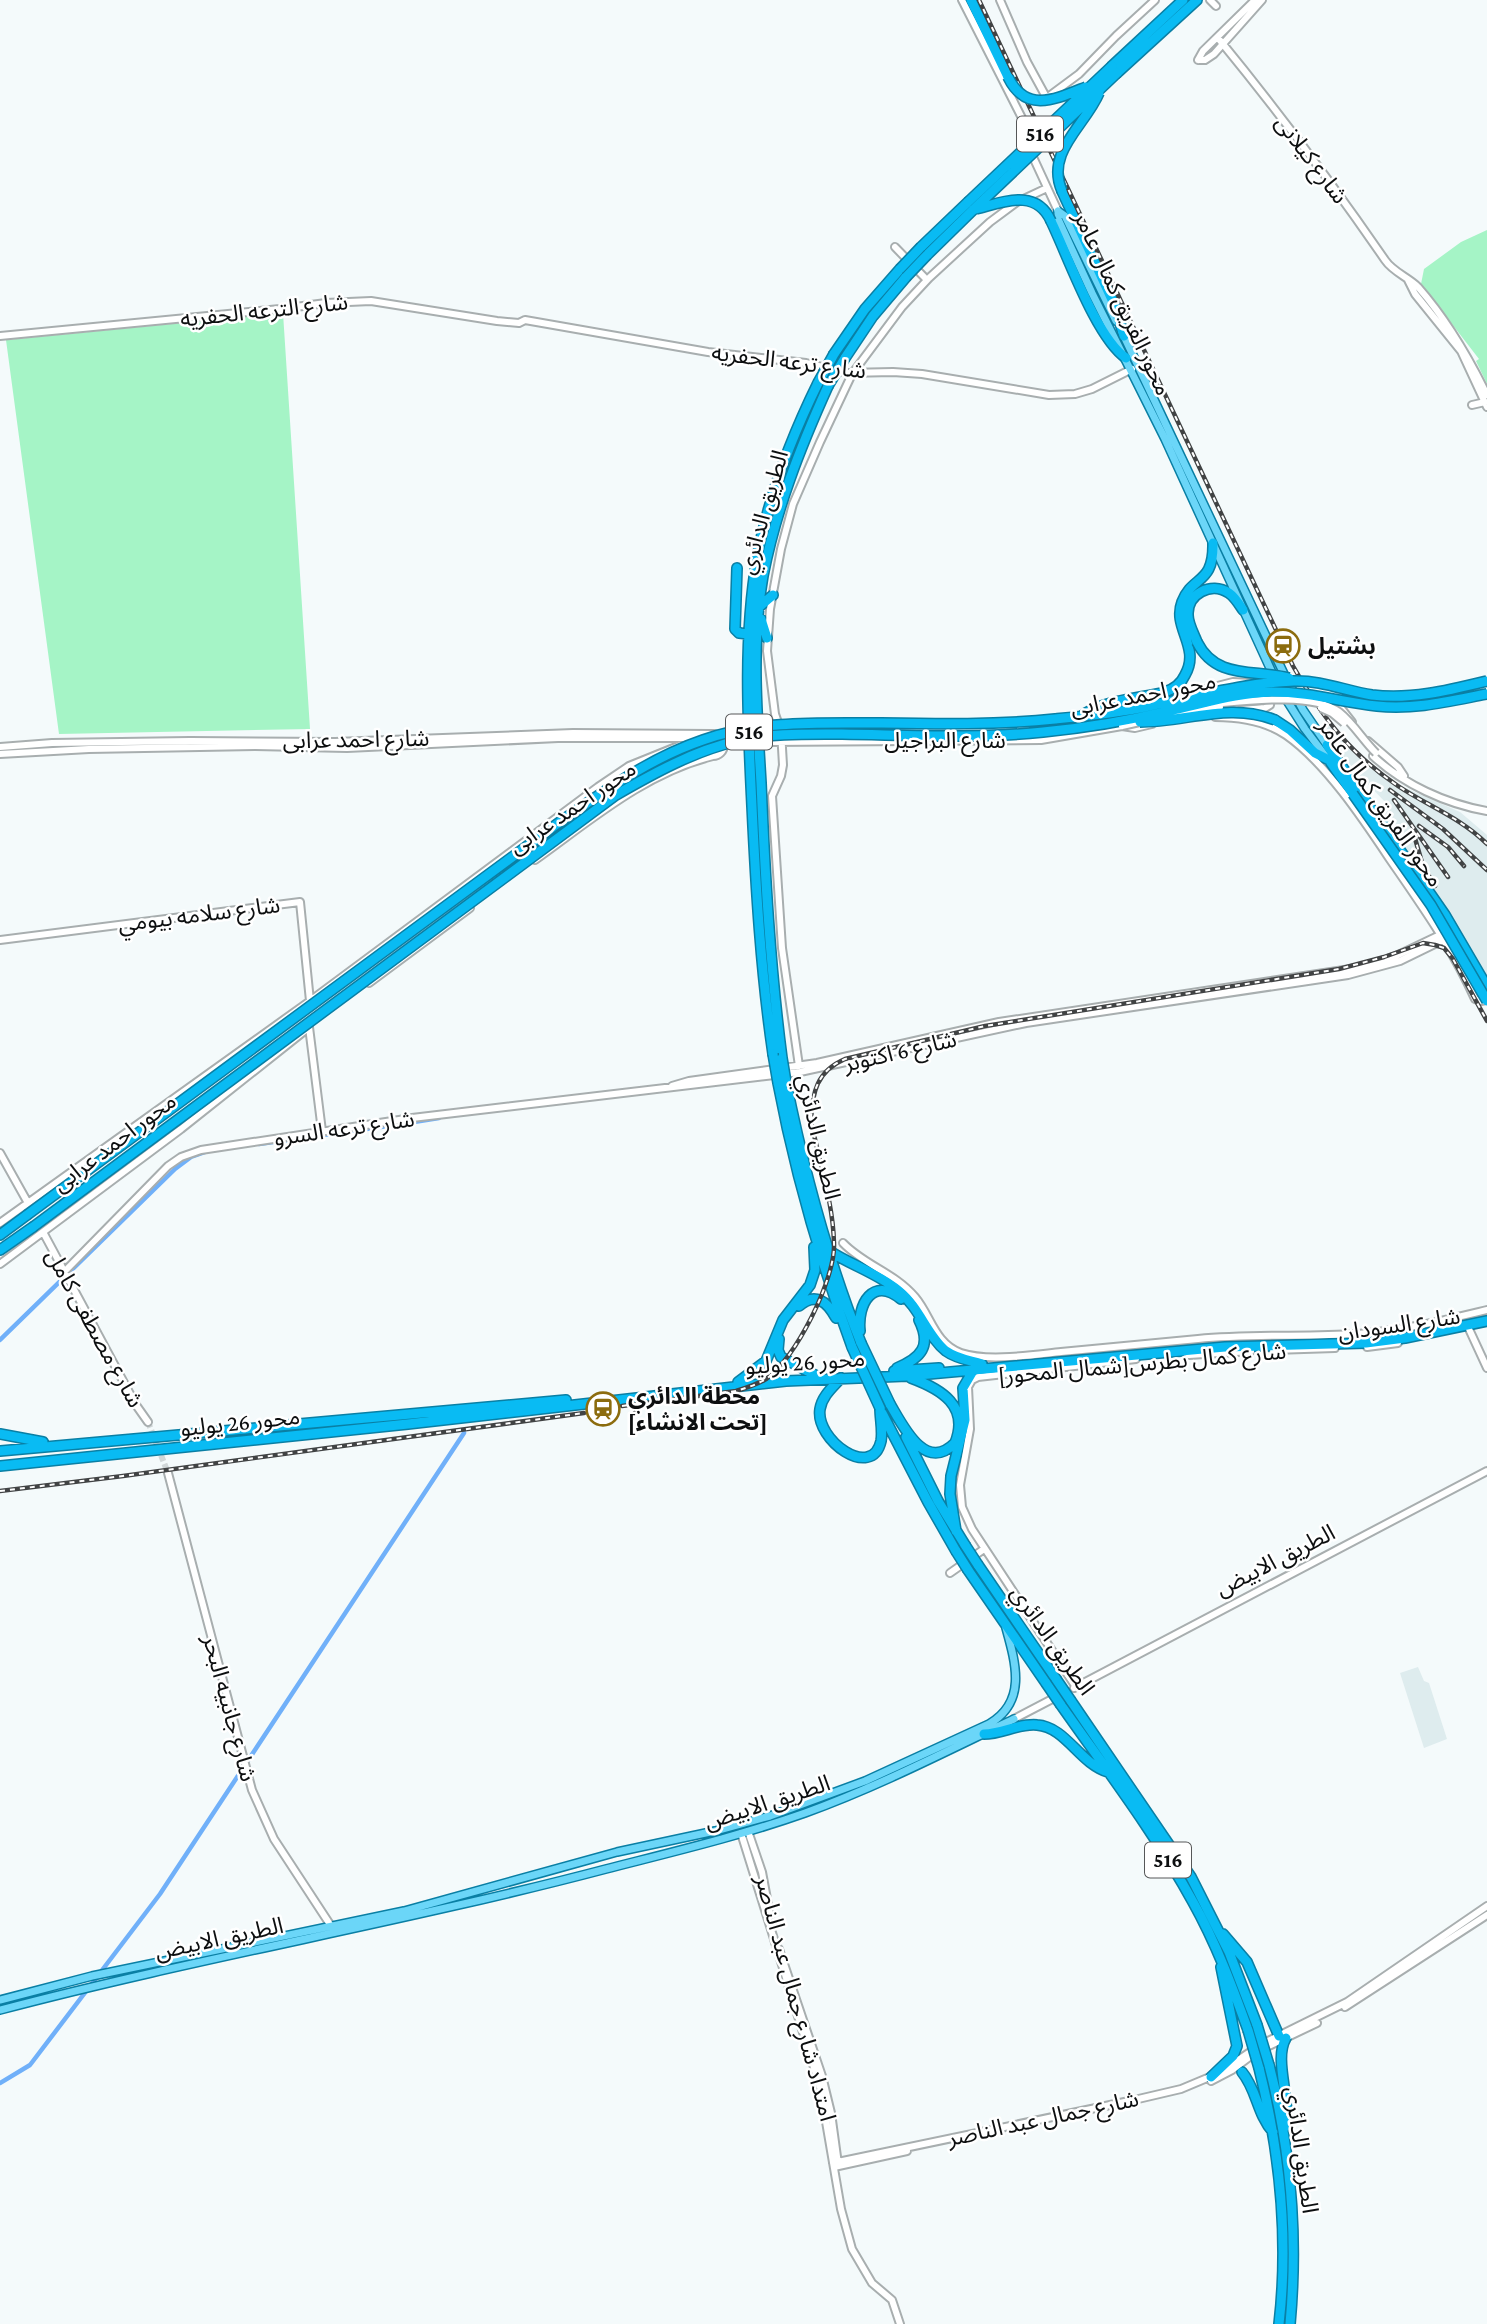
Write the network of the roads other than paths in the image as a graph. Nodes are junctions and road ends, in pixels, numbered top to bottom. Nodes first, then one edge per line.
1 (962, 0) edge
2 (971, 0) edge
3 (1000, 0) edge
4 (1155, 0) edge
5 (1183, 0) edge
6 (1197, 0) edge
7 (1255, 0) edge
8 (1262, 0) edge
9 (1220, 41) junction
10 (1114, 70) junction
11 (1097, 87) junction
12 (1047, 188) junction
13 (971, 206) junction
14 (1058, 211) junction
15 (895, 247) dead end
16 (903, 273) junction
17 (927, 280) junction
18 (526, 320) joint
19 (0, 336) edge
20 (1124, 336) junction
21 (1126, 358) junction
22 (1132, 369) junction
23 (852, 374) junction
24 (1486, 402) edge
25 (1472, 405) dead end
26 (767, 535) junction
27 (1213, 543) junction
28 (762, 555) junction
29 (737, 568) dead end
30 (773, 595) junction
31 (759, 610) junction
32 (1243, 610) junction
33 (748, 634) junction
34 (767, 638) junction
35 (1277, 660) junction
36 (1268, 664) junction
37 (1283, 674) junction
38 (1274, 677) junction
39 (1297, 681) junction
40 (1487, 681) edge
41 (1487, 694) edge
42 (1341, 708) dead end
43 (1082, 716) junction
44 (1099, 718) junction
45 (1208, 718) junction
46 (1119, 721) junction
47 (781, 731) junction
48 (767, 732) tunnel mouth
49 (670, 738) junction
50 (706, 738) junction
51 (781, 741) junction
52 (768, 742) tunnel mouth
53 (255, 743) junction
54 (369, 744) junction
55 (1326, 745) joint
56 (0, 747) edge
57 (671, 747) junction
58 (0, 754) edge
59 (1374, 755) junction
60 (713, 756) junction
61 (1329, 760) junction
62 (1404, 776) junction
63 (1438, 794) junction
64 (1354, 795) junction
65 (1487, 809) edge
66 (762, 909) junction
67 (1441, 937) junction
68 (0, 940) edge
69 (1487, 987) edge
70 (1487, 1000) edge
71 (310, 1001) junction
72 (309, 1027) junction
73 (799, 1066) junction
74 (672, 1086) junction
75 (322, 1131) junction
76 (0, 1153) edge
77 (66, 1175) junction
78 (84, 1201) junction
79 (28, 1203) junction
80 (0, 1223) edge
81 (43, 1232) junction
82 (0, 1235) edge
83 (843, 1243) dead end
84 (0, 1250) edge
85 (822, 1250) junction
86 (0, 1264) edge
87 (65, 1274) junction
88 (1487, 1312) edge
89 (1487, 1323) edge
90 (1469, 1329) junction
91 (856, 1345) junction
92 (982, 1364) junction
93 (1487, 1368) edge
94 (887, 1371) junction
95 (973, 1371) junction
96 (815, 1375) junction
97 (906, 1376) junction
98 (841, 1378) junction
99 (738, 1382) junction
100 (890, 1404) junction
101 (880, 1408) junction
102 (148, 1422) tunnel mouth
103 (0, 1434) edge
104 (55, 1444) junction
105 (0, 1451) edge
106 (0, 1466) edge
107 (1487, 1471) edge
108 (167, 1473) tunnel mouth
109 (956, 1531) junction
110 (984, 1549) junction
111 (950, 1573) dead end
112 (1005, 1624) junction
113 (1051, 1681) junction
114 (1076, 1687) junction
115 (1000, 1718) junction
116 (1014, 1719) junction
117 (984, 1734) junction
118 (1109, 1773) junction
119 (745, 1832) junction
120 (617, 1852) junction
121 (604, 1856) junction
122 (620, 1866) junction
123 (607, 1869) junction
124 (1487, 1906) edge
125 (1487, 1915) edge
126 (331, 1926) junction
127 (1219, 1930) junction
128 (1220, 1958) junction
129 (0, 2000) edge
130 (0, 2010) edge
131 (1253, 2027) junction
132 (1282, 2037) junction
133 (1247, 2055) junction
134 (1242, 2072) dead end
135 (1211, 2077) junction
136 (1279, 2133) junction
137 (908, 2148) junction
138 (836, 2166) junction
139 (1279, 2322) edge
140 (1290, 2323) edge
141 (900, 2324) edge

1 - 12 street
2 - 11 highway, bridge
3 - 4 street
5 - 10 highway, الطريق الدائري / 516
6 - 10 highway, الطريق الدائري / 516
7 - 9 street
8 - 9 street
9 - 24 street, شارع كيلانى
10 - 11 highway, الطريق الدائري / 516, bridge
11 - 13 highway, الطريق الدائري / 516, bridge
11 - 20 highway, bridge
12 - 14 street
12 - 17 street
13 - 16 highway, الطريق الدائري / 516, bridge
13 - 21 highway, bridge
14 - 20 main road, محور الفريق كمال عامر
14 - 21 main road, محور الفريق كمال عامر
15 - 17 street
16 - 26 highway, الطريق الدائري / 516, bridge
16 - 26 highway, الطريق الدائري / 516, bridge
17 - 23 street
18 - 19 street, شارع الترعه الحفريه
18 - 23 street, شارع ترعه الحفريه
20 - 35 main road, محور الفريق كمال عامر
21 - 22 main road, محور الفريق كمال عامر
22 - 23 street, شارع ترعه الحفريه
22 - 27 main road, محور الفريق كمال عامر
23 - 30 street
24 - 25 street
26 - 28 highway, الطريق الدائري / 516
27 - 32 main road, محور الفريق كمال عامر
27 - 43 highway
28 - 31 highway, الطريق الدائري / 516
28 - 33 highway, الطريق الدائري / 516
29 - 33 highway
30 - 31 highway
30 - 34 street
31 - 34 highway
31 - 66 highway, الطريق الدائري / 516
32 - 36 main road, محور الفريق كمال عامر
32 - 39 highway, bridge
33 - 66 highway, الطريق الدائري / 516
34 - 47 street
35 - 36 main road
35 - 37 main road, محور الفريق كمال عامر
36 - 38 main road, محور الفريق كمال عامر
37 - 38 main road
37 - 55 main road, محور الفريق كمال عامر
38 - 61 main road, محور الفريق كمال عامر
39 - 40 highway, محور احمد عرابى, bridge
39 - 43 highway, محور احمد عرابى, bridge
41 - 46 highway, محور احمد عرابى, bridge
42 - 62 street
43 - 82 highway, محور احمد عرابى, bridge
44 - 45 street
44 - 46 street, شارع البراجيل
44 - 47 street, شارع البراجيل
45 - 46 street
45 - 64 street
46 - 51 street, شارع البراجيل
46 - 59 street, bridge
46 - 59 street, bridge
46 - 61 highway, bridge
46 - 84 highway, محور احمد عرابى, bridge
47 - 48 street, شارع البراجيل
47 - 51 street
49 - 50 street, شارع احمد عرابى
49 - 54 street, شارع احمد عرابى
49 - 57 street
50 - 54 street, شارع احمد عرابى
50 - 57 street
50 - 60 street
50 - 60 street
51 - 52 street, شارع البراجيل
51 - 73 street
53 - 54 street, شارع احمد عرابى
53 - 56 street, شارع احمد عرابى
53 - 58 street, شارع احمد عرابى
55 - 64 highway, محور الفريق كمال عامر
57 - 71 street
59 - 62 street
59 - 63 street
60 - 72 street
61 - 64 highway, محور الفريق كمال عامر
62 - 63 street
63 - 65 street
64 - 67 street
64 - 69 highway, محور الفريق كمال عامر
64 - 70 highway, محور الفريق كمال عامر, bridge
66 - 85 highway, الطريق الدائري / 516, bridge
67 - 70 street
67 - 73 street, شارع 6 اكتوبر
67 - 74 street, شارع 6 اكتوبر
68 - 71 street, شارع سلامه بيومي
71 - 77 street
72 - 75 street
72 - 78 street
73 - 74 street, شارع 6 اكتوبر
74 - 75 street, شارع ترعه السرو
75 - 87 street, شارع ترعه السرو
76 - 79 street
77 - 78 street
77 - 79 street
78 - 81 street
79 - 80 street
81 - 86 street
81 - 87 street, شارع مصطفى كامل
83 - 88 street, شارع السودان
85 - 91 highway, الطريق الدائري / 516
85 - 92 highway
85 - 99 highway
87 - 102 street, شارع مصطفى كامل
88 - 92 highway, محور 26 يوليو
89 - 90 street, شارع كمال بطرس[شمال المحور]
89 - 95 highway, محور 26 يوليو
90 - 93 street
90 - 110 street, شارع كمال بطرس[شمال المحور]
91 - 94 highway
91 - 96 highway
91 - 100 highway, الطريق الدائري / 516, bridge
91 - 101 highway, الطريق الدائري / 516, bridge
92 - 94 highway, محور 26 يوليو
94 - 96 highway, محور 26 يوليو
95 - 97 highway, محور 26 يوليو
95 - 109 highway
96 - 99 highway, محور 26 يوليو
97 - 98 highway, محور 26 يوليو
97 - 100 highway
98 - 101 highway
98 - 106 highway, محور 26 يوليو
99 - 104 highway, محور 26 يوليو
100 - 109 highway, الطريق الدائري / 516
101 - 112 highway, الطريق الدائري / 516, bridge
103 - 104 highway
104 - 105 highway, محور 26 يوليو
107 - 114 street, الطريق الابيض
108 - 126 street, شارع جانبيه البحر
109 - 113 highway, الطريق الدائري / 516, bridge
110 - 111 street
110 - 114 street, شارع كمال بطرس[شمال المحور]
112 - 113 highway, الطريق الدائري / 516
112 - 115 main road
113 - 118 highway, الطريق الدائري / 516, bridge
113 - 127 highway, الطريق الدائري / 516, bridge
114 - 116 street, الطريق الابيض
115 - 116 main road
115 - 120 main road, الطريق الابيض
116 - 117 main road, الطريق الابيض
117 - 118 highway
117 - 119 main road, الطريق الابيض
118 - 128 highway, الطريق الدائري / 516
119 - 122 main road, الطريق الابيض
119 - 138 street, امتداد شارع جمال عبد الناصر
120 - 121 main road, الطريق الابيض
120 - 122 main road
121 - 123 main road
121 - 126 main road, الطريق الابيض
122 - 123 main road, الطريق الابيض
123 - 130 main road, الطريق الابيض
124 - 132 street
125 - 132 street
126 - 129 main road, الطريق الابيض
127 - 131 highway, الطريق الدائري / 516
127 - 132 highway
128 - 131 highway, الطريق الدائري / 516
128 - 135 highway
131 - 136 highway, الطريق الدائري / 516, bridge
132 - 133 street
132 - 136 highway
133 - 135 street, شارع جمال عبد الناصر
133 - 137 street, شارع جمال عبد الناصر
134 - 136 highway
135 - 137 street, شارع جمال عبد الناصر
136 - 139 highway, الطريق الدائري / 516
136 - 140 highway, الطريق الدائري / 516
137 - 138 street, شارع جمال عبد الناصر
138 - 141 street

